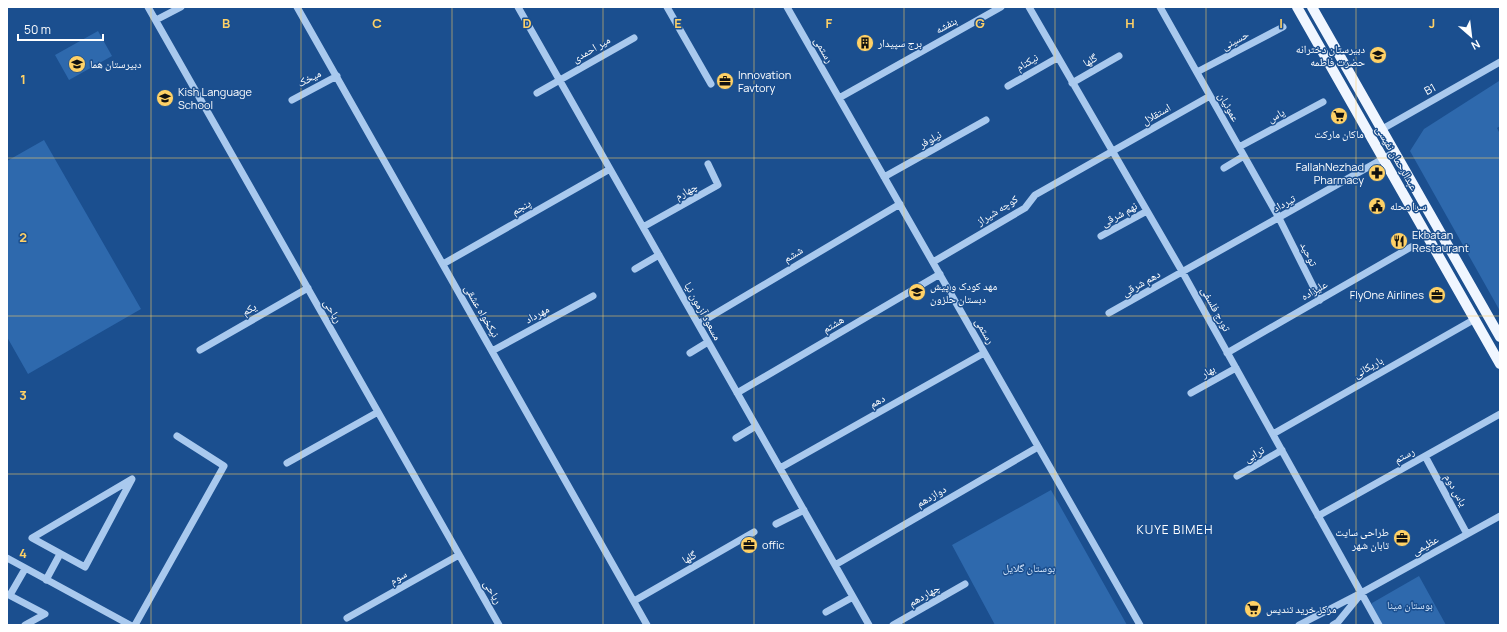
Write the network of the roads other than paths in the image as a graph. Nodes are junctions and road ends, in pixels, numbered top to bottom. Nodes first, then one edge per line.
1 (148, 7) edge
2 (180, 7) edge
3 (297, 7) edge
4 (518, 7) edge
5 (667, 7) edge
6 (787, 7) edge
7 (1002, 7) edge
8 (1029, 7) edge
9 (1160, 7) edge
10 (1297, 7) edge
11 (1312, 7) edge
12 (156, 20) junction
13 (1283, 27) dead end
14 (634, 38) dead end
15 (1120, 56) dead end
16 (1057, 58) junction
17 (1500, 62) edge
18 (1197, 72) junction
19 (337, 76) junction
20 (560, 80) junction
21 (1072, 83) junction
22 (711, 84) dead end
23 (1008, 86) dead end
24 (537, 93) dead end
25 (1210, 96) junction
26 (839, 98) junction
27 (292, 100) dead end
28 (1323, 102) dead end
29 (986, 120) dead end
30 (1382, 129) junction
31 (1370, 136) junction
32 (1239, 147) junction
33 (1113, 151) junction
34 (1395, 152) junction
35 (1244, 156) junction
36 (1384, 159) junction
37 (708, 164) dead end
38 (1224, 168) dead end
39 (610, 169) junction
40 (884, 177) junction
41 (900, 204) junction
42 (1147, 211) junction
43 (1279, 218) junction
44 (643, 227) junction
45 (1101, 236) dead end
46 (1411, 247) dead end
47 (659, 255) junction
48 (933, 262) junction
49 (443, 264) junction
50 (635, 269) dead end
51 (1183, 273) junction
52 (940, 274) junction
53 (308, 288) junction
54 (593, 296) dead end
55 (1320, 300) junction
56 (1109, 313) dead end
57 (1475, 319) junction
58 (698, 324) junction
59 (1500, 337) edge
60 (708, 342) junction
61 (200, 350) dead end
62 (492, 351) junction
63 (690, 353) dead end
64 (984, 353) junction
65 (1228, 353) junction
66 (1500, 364) edge
67 (1236, 368) junction
68 (737, 393) junction
69 (1191, 393) dead end
70 (378, 412) junction
71 (1500, 414) edge
72 (756, 426) junction
73 (1273, 434) junction
74 (177, 436) dead end
75 (736, 438) dead end
76 (1038, 447) junction
77 (1282, 450) junction
78 (1425, 456) junction
79 (287, 463) dead end
80 (780, 468) junction
81 (1237, 476) dead end
82 (804, 510) junction
83 (1318, 516) junction
84 (1500, 516) edge
85 (776, 524) dead end
86 (754, 532) dead end
87 (1467, 534) junction
88 (60, 554) junction
89 (460, 555) junction
90 (7, 558) edge
91 (835, 565) junction
92 (25, 569) junction
93 (46, 580) junction
94 (965, 584) dead end
95 (1361, 593) junction
96 (9, 594) edge
97 (853, 597) junction
98 (634, 601) junction
99 (826, 612) dead end
100 (347, 618) dead end
101 (25, 625) edge
102 (130, 625) edge
103 (135, 625) edge
104 (499, 625) edge
105 (647, 625) edge
106 (869, 625) edge
107 (893, 625) edge
108 (1140, 625) edge
109 (1299, 625) edge
110 (1333, 625) edge
111 (1379, 625) edge

1 - 12 street, ریاحی
2 - 12 street
3 - 19 street, نیکخواه عشقی
4 - 20 street, مسعود آزمون نیا
5 - 22 street
6 - 26 street, رستمی
7 - 26 street, بنفشه
8 - 16 street, تورج فلسفی
9 - 18 street, عموئیان
10 - 31 main road, عبدالرحمان نفیسی
11 - 30 main road, عبدالرحمان نفیسی
12 - 53 street, ریاحی
13 - 18 street, حسینی
14 - 20 street, میر احمدی
15 - 21 street, گلها
16 - 21 street, تورج فلسفی
16 - 23 street, نیکنام
17 - 30 street, B1
18 - 25 street, عموئیان
19 - 27 street, میخک
19 - 49 street, نیکخواه عشقی
20 - 24 street
20 - 39 street, مسعود آزمون نیا
21 - 33 street, تورج فلسفی
25 - 32 street, عموئیان
25 - 33 street, استقلال
26 - 40 street, رستمی
28 - 32 street, یاس
29 - 40 street, نیلوفر
30 - 31 street, B1
30 - 34 main road, عبدالرحمان نفیسی
31 - 36 main road, عبدالرحمان نفیسی
32 - 35 street, عموئیان
33 - 42 street, تورج فلسفی
33 - 48 street, کوچه شیراز
34 - 36 street, تیرداد
34 - 59 main road, عبدالرحمان نفیسی
35 - 38 street
35 - 43 street, عموئیان
36 - 43 street, تیرداد
36 - 57 main road, عبدالرحمان نفیسی
37 - 44 street, چهارم
39 - 44 street, مسعود آزمون نیا
39 - 49 street, پنجم
40 - 41 street, رستمی
41 - 48 street, رستمی
41 - 58 street, ششم
42 - 45 street, نهم شرقی
42 - 51 street, تورج فلسفی
43 - 51 street, تیرداد
43 - 55 street, توحید
44 - 47 street, مسعود آزمون نیا
46 - 55 street, علیزاده
47 - 50 street
47 - 58 street, مسعود آزمون نیا
48 - 52 street, رستمی
49 - 62 street, نیکخواه عشقی
51 - 56 street, دهم شرقی
51 - 65 street, تورج فلسفی
52 - 64 street, رستمی
52 - 68 street, هشتم
53 - 61 street, یکم
53 - 70 street, ریاحی
54 - 62 street, مهرداد
55 - 65 street, علیزاده
57 - 66 main road, عبدالرحمان نفیسی
57 - 73 street, باریکانی
58 - 60 street, مسعود آزمون نیا
60 - 63 street
60 - 68 street, مسعود آزمون نیا
62 - 98 street, نیکخواه عشقی
64 - 76 street, رستمی
64 - 80 street, دهم
65 - 67 street, تورج فلسفی
67 - 69 street, بهار
67 - 73 street, تورج فلسفی
68 - 72 street, مسعود آزمون نیا
70 - 79 street
70 - 89 street, ریاحی
71 - 78 street, رستم
72 - 75 street
72 - 80 street, مسعود آزمون نیا
73 - 77 street, تورج فلسفی
74 - 103 street
76 - 91 street, دوازدهم
76 - 108 street, رستمی
77 - 81 street, ترابی
77 - 83 street, تورج فلسفی
78 - 83 street, رستم
78 - 87 street, یاس دوم
80 - 82 street, مسعود آزمون نیا
82 - 85 street
82 - 91 street, مسعود آزمون نیا
83 - 95 street, تورج فلسفی
84 - 87 street, عظیمی
86 - 98 street, گلها
87 - 95 street, عظیمی
88 - 88 street
88 - 93 street
89 - 100 street, سوم
89 - 104 street, ریاحی
90 - 92 street
91 - 97 street, مسعود آزمون نیا
92 - 93 street
92 - 96 street
93 - 102 street
94 - 107 street, چهاردهم
95 - 109 street, عظیمی
95 - 110 street, عظیمی
95 - 111 street, تورج فلسفی
96 - 101 street
97 - 99 street
97 - 106 street, مسعود آزمون نیا
98 - 105 street, نیکخواه عشقی

